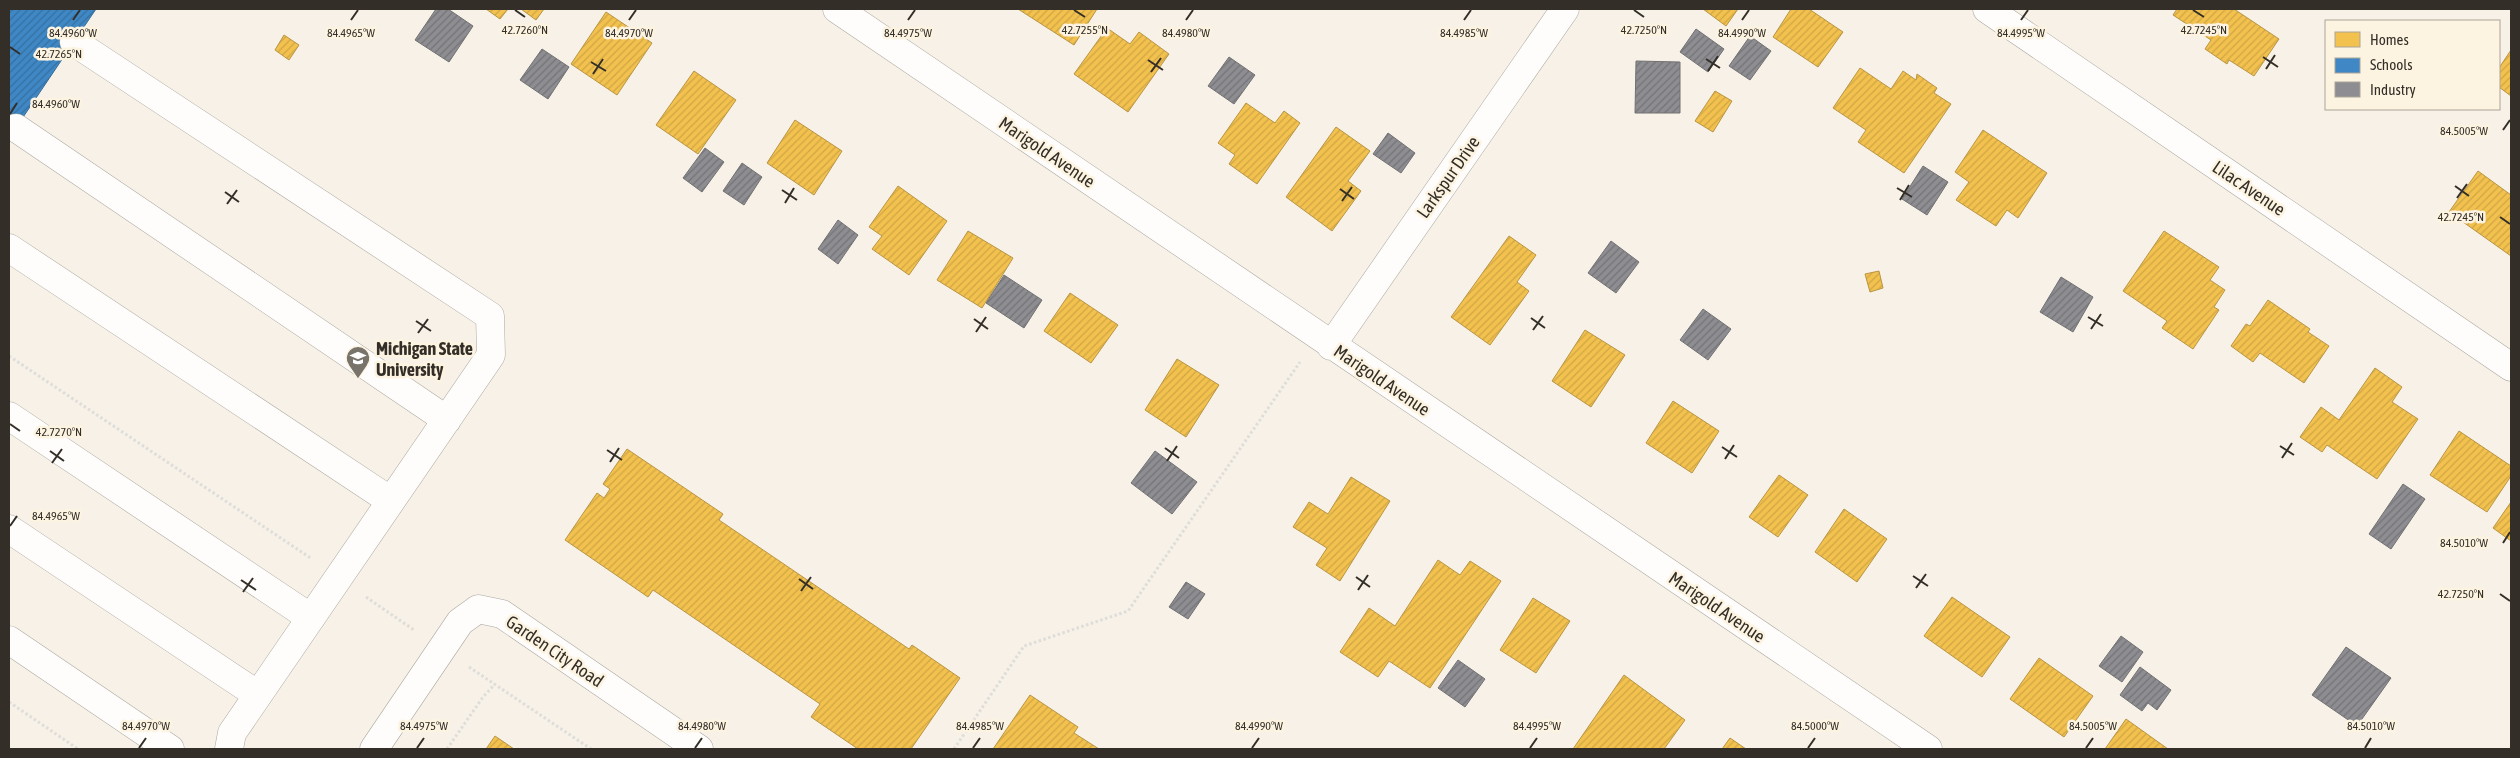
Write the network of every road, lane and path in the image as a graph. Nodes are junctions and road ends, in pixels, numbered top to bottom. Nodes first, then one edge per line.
1 (837, 9) edge
2 (1565, 9) edge
3 (1986, 9) edge
4 (74, 42) dead end
5 (16, 128) dead end
6 (9, 248) edge
7 (1324, 341) junction
8 (9, 356) edge
9 (2511, 367) edge
10 (9, 416) edge
11 (447, 420) junction
12 (390, 501) junction
13 (9, 529) edge
14 (339, 577) junction
15 (311, 618) junction
16 (9, 640) edge
17 (442, 649) junction
18 (495, 684) junction
19 (258, 695) junction
20 (9, 702) edge
21 (78, 749) edge
22 (170, 749) edge
23 (230, 749) edge
24 (374, 749) edge
25 (447, 749) edge
26 (591, 749) edge
27 (699, 749) edge
28 (954, 749) edge
29 (1928, 749) edge

1 - 7 street, Marigold Avenue
2 - 7 street, Larkspur Drive
3 - 9 street, Lilac Avenue
4 - 11 street
5 - 11 street
6 - 12 street
7 - 28 path
7 - 29 street, Marigold Avenue
8 - 14 path
10 - 15 street
11 - 12 street
12 - 14 street
13 - 19 street
14 - 15 street
14 - 17 path
15 - 19 street
16 - 22 street
17 - 18 path
17 - 24 street, Garden City Road
17 - 27 street, Garden City Road
18 - 25 path
18 - 26 path
19 - 23 street
20 - 21 path

